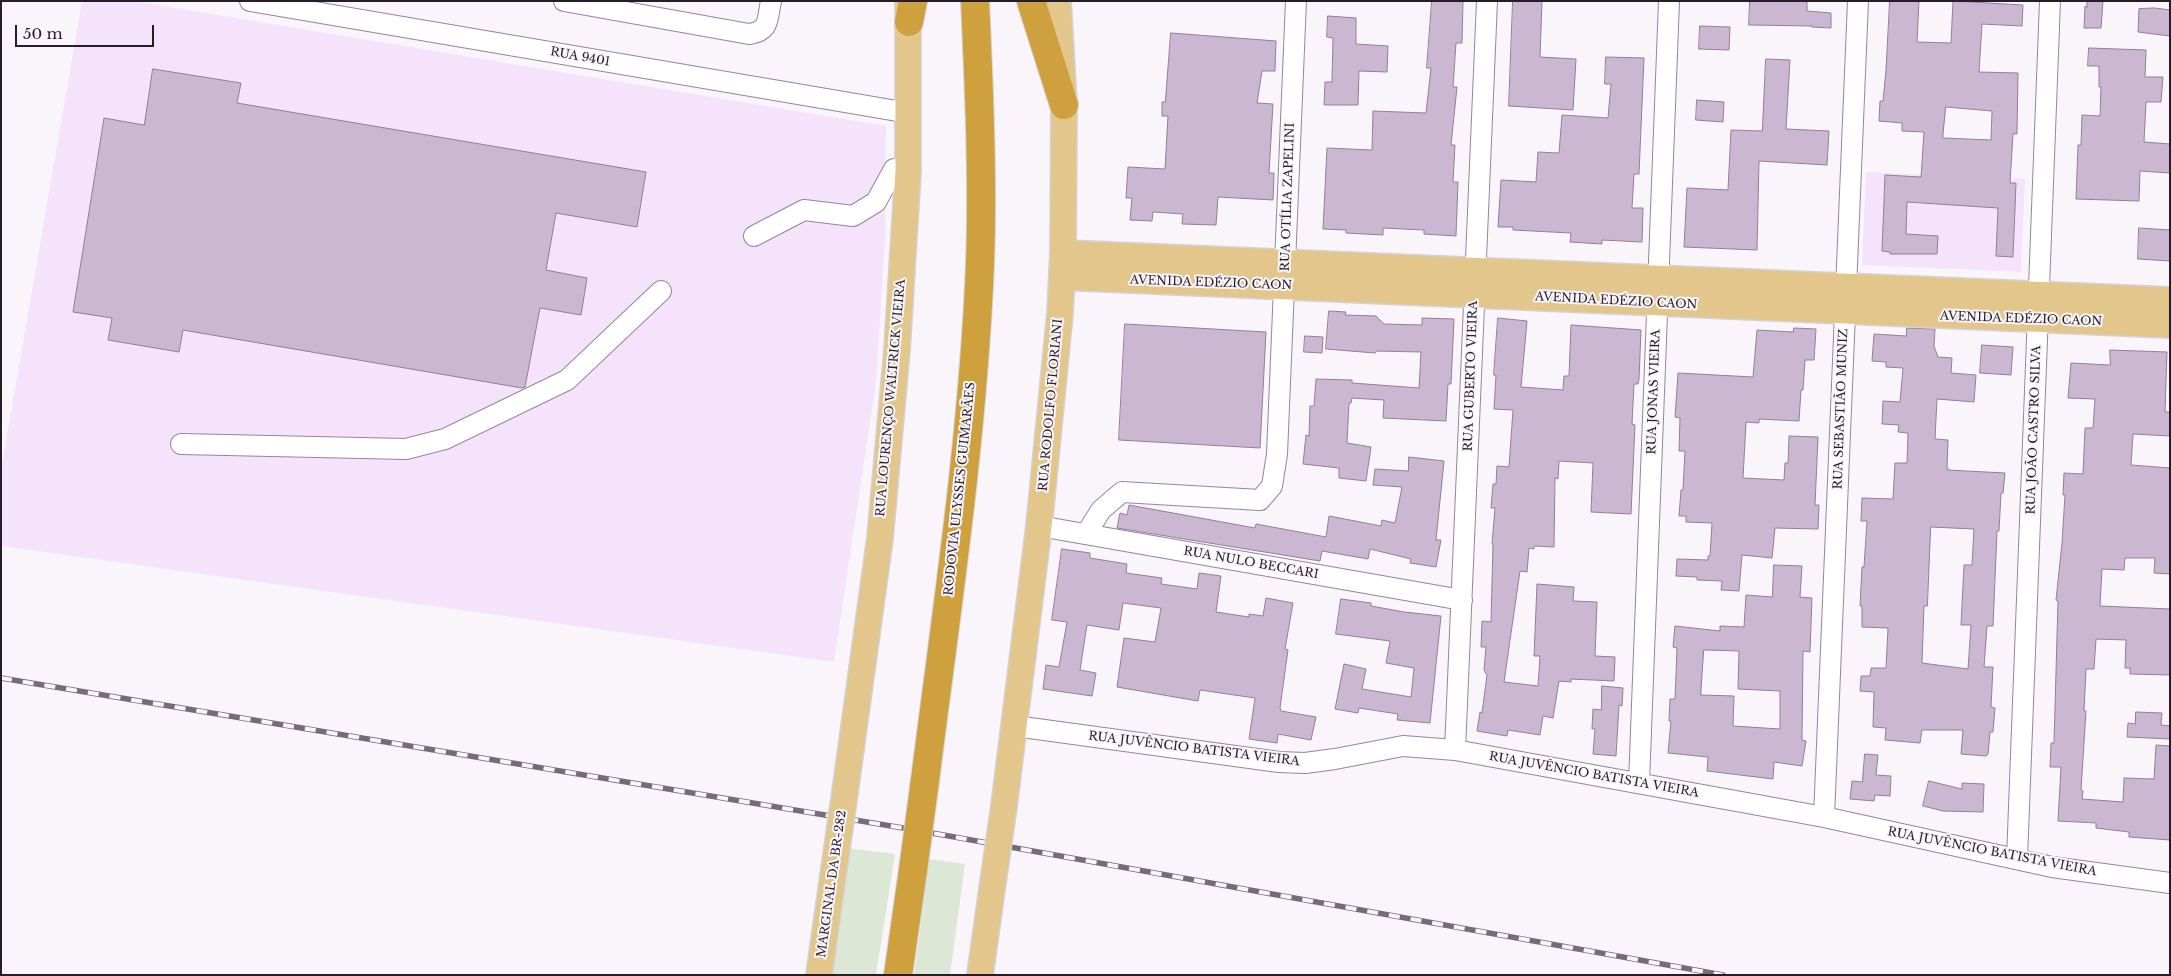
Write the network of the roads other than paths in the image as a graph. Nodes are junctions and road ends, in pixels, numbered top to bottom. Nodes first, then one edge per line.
1 (250, 1) edge
2 (564, 1) edge
3 (770, 1) edge
4 (975, 1) edge
5 (1031, 1) edge
6 (1058, 1) edge
7 (1296, 1) edge
8 (1488, 1) edge
9 (1669, 1) edge
10 (1858, 1) edge
11 (2050, 1) edge
12 (598, 4) edge
13 (910, 8) edge
14 (1064, 105) junction
15 (909, 113) junction
16 (894, 169) dead end
17 (754, 236) dead end
18 (1063, 265) junction
19 (1285, 274) junction
20 (1658, 279) junction
21 (1475, 283) junction
22 (1846, 286) junction
23 (661, 291) dead end
24 (2039, 295) junction
25 (2170, 300) edge
26 (1658, 303) junction
27 (1845, 311) junction
28 (2038, 319) junction
29 (2170, 325) edge
30 (181, 444) dead end
31 (1039, 526) junction
32 (1086, 534) junction
33 (1462, 600) junction
34 (1014, 726) junction
35 (1455, 750) junction
36 (1639, 783) junction
37 (845, 792) joint
38 (1824, 817) junction
39 (2017, 859) junction
40 (2170, 883) edge
41 (819, 975) edge
42 (898, 975) edge
43 (980, 975) edge

1 - 15 street, RUA 9401
2 - 12 street
3 - 12 street
4 - 42 highway, RODOVIA ULYSSES GUIMARÃES, bridge
5 - 14 highway
6 - 14 main road, RUA RODOLFO FLORIANI
7 - 19 street, RUA OTÍLIA ZAPELINI
8 - 21 street, RUA GUBERTO VIEIRA
9 - 20 street, RUA JONAS VIEIRA
10 - 22 street, RUA SEBASTIÃO MUNIZ
11 - 24 street, RUA JOÃO CASTRO SILVA
13 - 15 main road, RUA LOURENÇO WALTRICK VIEIRA
14 - 18 main road, RUA RODOLFO FLORIANI
15 - 37 main road, RUA LOURENÇO WALTRICK VIEIRA
16 - 17 street
18 - 19 main road, AVENIDA EDÉZIO CAON
18 - 31 main road, RUA RODOLFO FLORIANI
19 - 21 main road, AVENIDA EDÉZIO CAON
19 - 32 street, RUA OTÍLIA ZAPELINI
20 - 21 main road, AVENIDA EDÉZIO CAON
20 - 22 main road, AVENIDA EDÉZIO CAON
20 - 26 street, RUA JONAS VIEIRA
21 - 26 main road, AVENIDA EDÉZIO CAON
21 - 33 street, RUA GUBERTO VIEIRA
22 - 24 main road, AVENIDA EDÉZIO CAON
22 - 27 street, RUA SEBASTIÃO MUNIZ
23 - 30 street
24 - 25 main road, AVENIDA EDÉZIO CAON
24 - 28 street, RUA JOÃO CASTRO SILVA
26 - 27 main road, AVENIDA EDÉZIO CAON
26 - 36 street, RUA JONAS VIEIRA
27 - 28 main road, AVENIDA EDÉZIO CAON
27 - 38 street, RUA SEBASTIÃO MUNIZ
28 - 29 main road, AVENIDA EDÉZIO CAON
28 - 39 street, RUA JOÃO CASTRO SILVA
31 - 32 street, RUA NULO BECCARI
31 - 34 main road, RUA RODOLFO FLORIANI
32 - 33 street, RUA NULO BECCARI
33 - 35 street, RUA GUBERTO VIEIRA
34 - 35 street, RUA JUVÊNCIO BATISTA VIEIRA
34 - 43 main road, RUA RODOLFO FLORIANI, bridge
35 - 36 street, RUA JUVÊNCIO BATISTA VIEIRA
36 - 38 street, RUA JUVÊNCIO BATISTA VIEIRA
37 - 41 main road, MARGINAL DA BR-282, bridge
38 - 39 street, RUA JUVÊNCIO BATISTA VIEIRA
39 - 40 street, RUA JUVÊNCIO BATISTA VIEIRA

